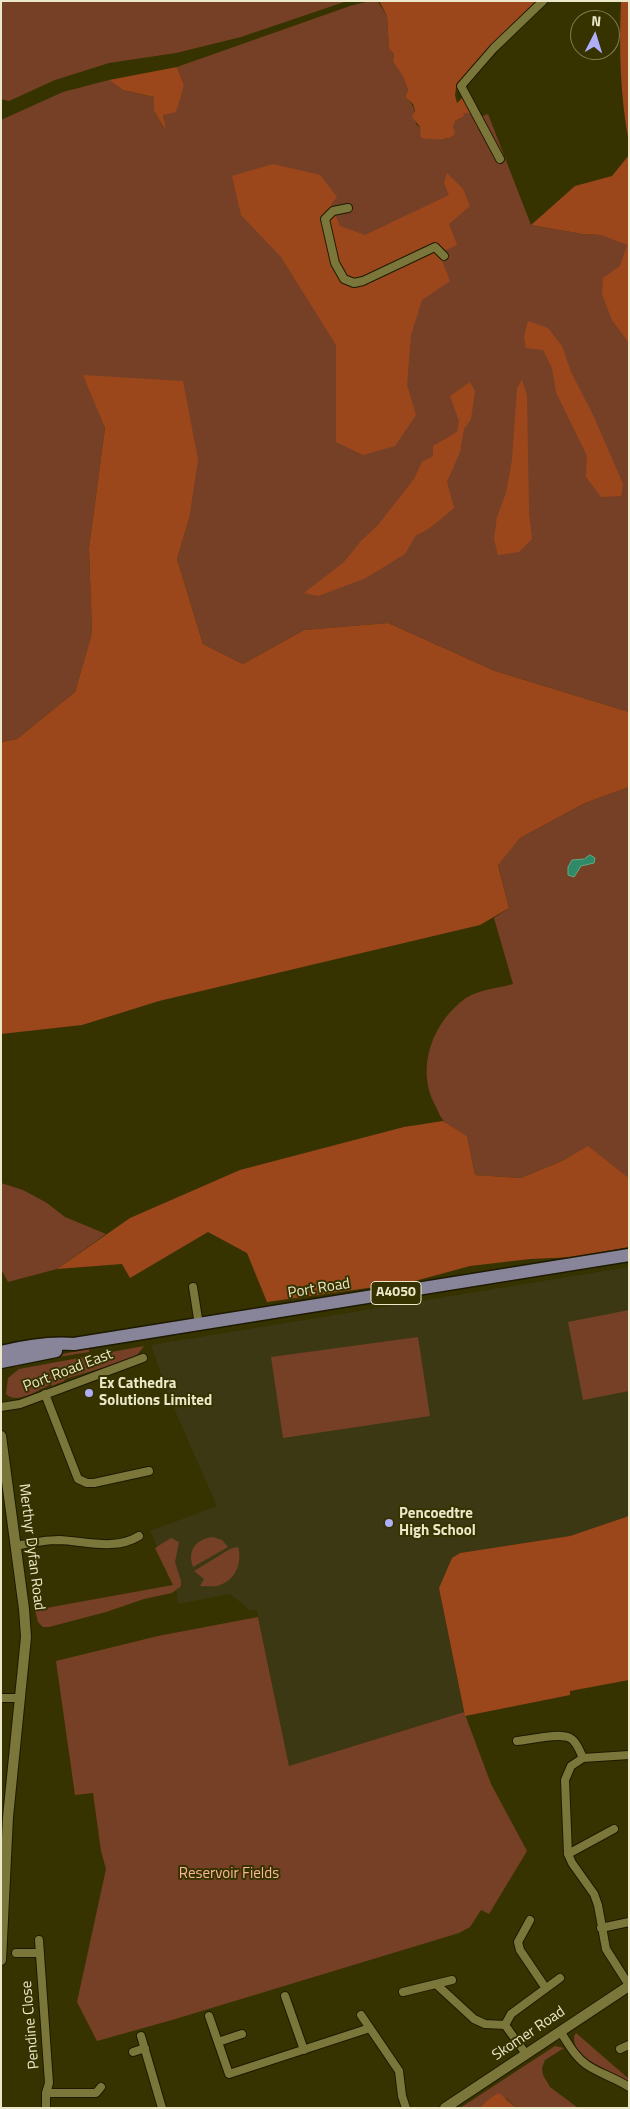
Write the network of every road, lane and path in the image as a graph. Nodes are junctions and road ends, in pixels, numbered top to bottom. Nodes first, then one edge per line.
1 (543, 1) edge
2 (500, 159) dead end
3 (348, 208) dead end
4 (444, 256) dead end
5 (629, 1256) edge
6 (193, 1287) dead end
7 (199, 1325) junction
8 (74, 1344) junction
9 (1, 1352) edge
10 (143, 1358) dead end
11 (1, 1362) edge
12 (44, 1394) junction
13 (1, 1407) edge
14 (1, 1436) edge
15 (149, 1471) dead end
16 (139, 1536) dead end
17 (16, 1546) junction
18 (1, 1698) edge
19 (20, 1698) junction
20 (518, 1742) dead end
21 (629, 1755) edge
22 (583, 1758) junction
23 (5, 1817) edge
24 (614, 1829) dead end
25 (568, 1854) junction
26 (530, 1920) dead end
27 (629, 1922) edge
28 (601, 1928) junction
29 (39, 1940) dead end
30 (16, 1953) dead end
31 (39, 1953) junction
32 (1, 1960) edge
33 (560, 1978) dead end
34 (452, 1980) dead end
35 (436, 1984) junction
36 (629, 1985) edge
37 (545, 1987) junction
38 (403, 1992) dead end
39 (285, 1996) dead end
40 (361, 2015) dead end
41 (209, 2016) dead end
42 (505, 2025) junction
43 (370, 2028) junction
44 (560, 2031) junction
45 (242, 2034) dead end
46 (141, 2036) dead end
47 (218, 2042) junction
48 (629, 2045) edge
49 (145, 2048) junction
50 (620, 2049) dead end
51 (304, 2050) junction
52 (133, 2052) dead end
53 (526, 2054) junction
54 (100, 2087) dead end
55 (629, 2087) edge
56 (46, 2093) junction
57 (46, 2108) edge
58 (162, 2108) edge
59 (406, 2108) edge
60 (445, 2108) edge

1 - 2 street
3 - 4 street
5 - 7 main road, Port Road / A4050
6 - 7 street
7 - 8 main road, Port Road / A4050
8 - 9 main road, Port Road / A4050
8 - 11 main road, Port Road / A4050
10 - 12 street, Port Road East
12 - 13 street, Port Road East
12 - 15 street
14 - 17 street, Merthyr Dyfan Road
16 - 17 street
17 - 19 street, Merthyr Dyfan Road
18 - 19 street
19 - 23 street, Merthyr Dyfan Road
20 - 22 street
21 - 22 street
22 - 25 street
23 - 32 street, Merthyr Dyfan Road
24 - 25 street
25 - 28 street
26 - 37 street
27 - 28 street
28 - 36 street
29 - 31 street, Pendine Close
30 - 31 street
31 - 56 street, Pendine Close
33 - 37 street
34 - 35 street
35 - 38 street
35 - 42 street
36 - 44 street, Skomer Road
37 - 42 street
39 - 51 street
40 - 43 street
41 - 47 street
42 - 53 street
43 - 51 street
43 - 59 street
44 - 53 street, Skomer Road
44 - 55 street
45 - 47 street
46 - 49 street
47 - 51 street
48 - 50 street
49 - 52 street
49 - 58 street
53 - 60 street, Skomer Road
54 - 56 street
56 - 57 street, Pendine Close

